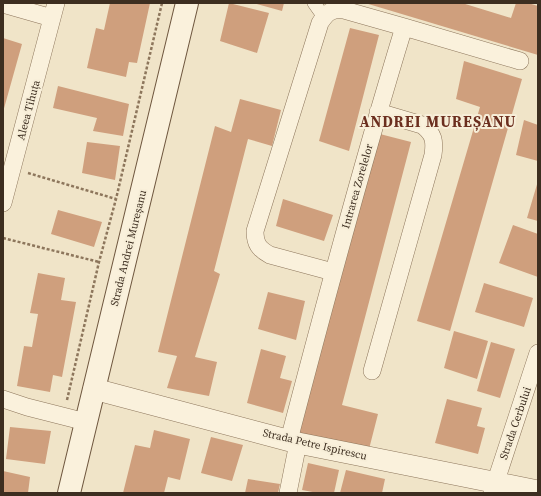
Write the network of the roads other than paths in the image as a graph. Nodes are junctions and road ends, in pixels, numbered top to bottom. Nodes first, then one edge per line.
1 (187, 3) edge
2 (314, 3) edge
3 (3, 4) edge
4 (54, 10) edge
5 (324, 17) junction
6 (404, 27) junction
7 (520, 61) dead end
8 (378, 112) junction
9 (3, 203) edge
10 (333, 272) junction
11 (538, 353) edge
12 (372, 371) dead end
13 (94, 389) junction
14 (3, 399) edge
15 (86, 422) junction
16 (294, 441) junction
17 (493, 487) edge
18 (538, 490) edge
19 (69, 493) edge
20 (288, 493) edge

1 - 13 main road, Strada Andrei Mureșanu
2 - 5 street
3 - 4 street, Aleea Tihuța
4 - 9 street, Aleea Tihuța
5 - 6 street
5 - 10 street
6 - 7 street
6 - 8 street, Intrarea Zorelelor
8 - 10 street, Intrarea Zorelelor
8 - 12 street
10 - 16 street, Intrarea Zorelelor
11 - 17 street, Strada Cerbului
13 - 15 main road, Strada Andrei Mureșanu
13 - 16 street, Strada Petre Ispirescu
14 - 15 street
15 - 19 main road, Strada Andrei Mureșanu
16 - 17 street, Strada Petre Ispirescu
16 - 20 street, Intrarea Zorelelor
17 - 18 street, Strada Petre Ispirescu

